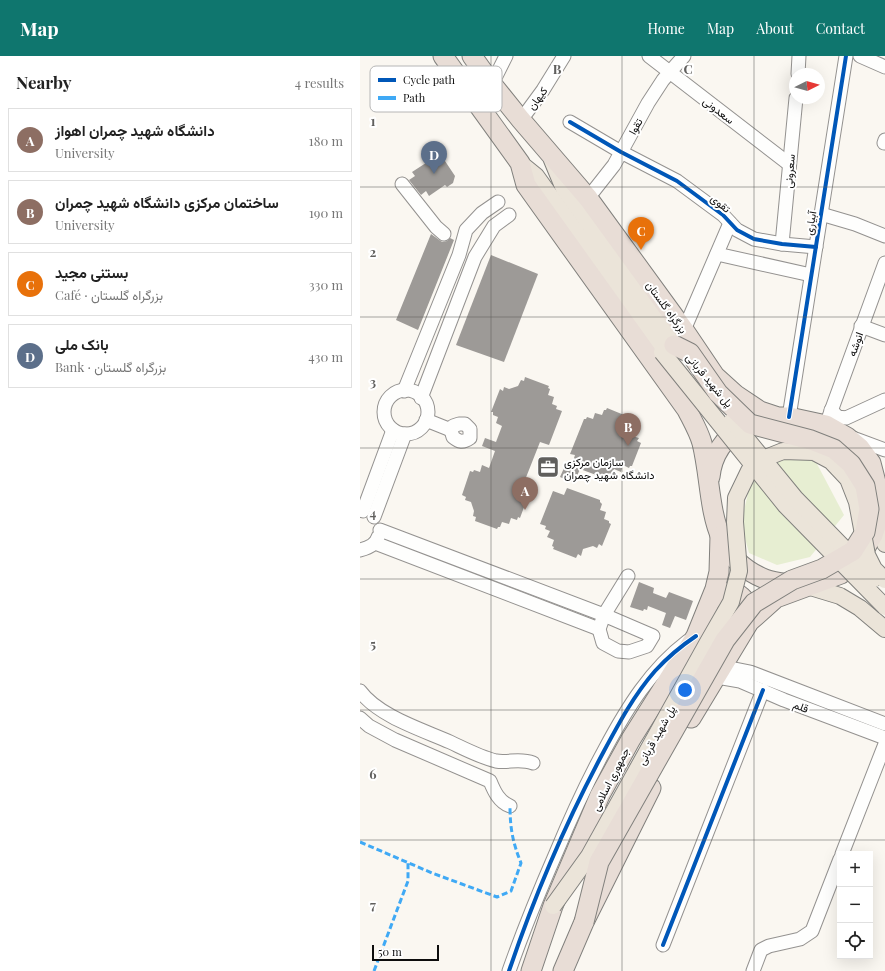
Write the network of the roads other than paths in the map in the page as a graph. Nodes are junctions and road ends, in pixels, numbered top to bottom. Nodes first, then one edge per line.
1 (443, 56) edge
2 (472, 56) edge
3 (506, 56) edge
4 (564, 56) edge
5 (648, 56) edge
6 (684, 56) edge
7 (799, 56) edge
8 (846, 56) edge
9 (867, 57) edge
10 (450, 66) edge
11 (479, 66) edge
12 (501, 66) edge
13 (885, 67) edge
14 (798, 68) edge
15 (670, 72) junction
16 (502, 96) edge
17 (795, 104) edge
18 (483, 112) edge
19 (521, 120) junction
20 (570, 122) dead end
21 (620, 152) junction
22 (549, 154) junction
23 (520, 163) junction
24 (790, 164) junction
25 (402, 184) dead end
26 (588, 198) junction
27 (498, 202) dead end
28 (482, 213) junction
29 (821, 214) junction
30 (509, 215) dead end
31 (730, 223) junction
32 (494, 226) junction
33 (444, 234) dead end
34 (885, 236) edge
35 (782, 244) junction
36 (816, 247) junction
37 (717, 254) junction
38 (884, 268) edge
39 (811, 275) junction
40 (443, 294) junction
41 (459, 300) junction
42 (861, 326) junction
43 (885, 335) edge
44 (673, 342) junction
45 (422, 345) junction
46 (439, 351) junction
47 (404, 391) junction
48 (421, 398) junction
49 (885, 400) edge
50 (784, 417) junction
51 (829, 418) junction
52 (426, 420) junction
53 (451, 430) dead end
54 (399, 432) junction
55 (847, 437) junction
56 (885, 450) edge
57 (709, 481) junction
58 (883, 508) edge
59 (361, 511) edge
60 (374, 517) junction
61 (380, 530) junction
62 (720, 536) junction
63 (885, 544) edge
64 (365, 551) edge
65 (628, 576) dead end
66 (885, 580) edge
67 (807, 586) junction
68 (885, 590) edge
69 (712, 599) junction
70 (885, 607) edge
71 (604, 615) junction
72 (749, 622) junction
73 (599, 629) junction
74 (885, 629) edge
75 (696, 636) junction
76 (716, 677) junction
77 (763, 690) junction
78 (360, 691) edge
79 (360, 718) edge
80 (885, 724) edge
81 (885, 738) edge
82 (885, 744) edge
83 (497, 761) junction
84 (533, 763) dead end
85 (490, 781) junction
86 (510, 806) dead end
87 (843, 851) edge
88 (837, 867) edge
89 (553, 906) junction
90 (584, 922) junction
91 (663, 945) dead end
92 (509, 971) edge
93 (531, 971) edge
94 (563, 971) edge
95 (753, 971) edge

1 - 10 highway
2 - 11 highway, بزرگراه گلستان
3 - 12 street
4 - 19 street, کیهان
5 - 15 street, سعدونی
6 - 15 street, تقوا
7 - 14 street
8 - 29 street, آبیاری
9 - 13 street
15 - 21 street, تقوا
15 - 24 street, سعدونی
16 - 19 highway, بزرگراه گلستان
17 - 24 street, سعرونی
18 - 23 highway
19 - 22 highway, بزرگراه گلستان
20 - 21 street, تقوی
21 - 26 street, تقوا
21 - 31 street, تقوی
22 - 26 highway, بزرگراه گلستان
22 - 44 main road
23 - 44 main road
23 - 57 highway
24 - 35 street, سعرونی
25 - 33 street
26 - 44 highway, بزرگراه گلستان
27 - 28 street
28 - 32 street
28 - 40 street
29 - 34 street
29 - 36 street, آبیاری
30 - 32 street
31 - 35 street, تقوی
31 - 37 street
32 - 41 street
35 - 36 street, تقوی
36 - 39 street, آبیاری
37 - 39 street
37 - 44 street
38 - 42 street, انوشه
39 - 50 street, آبیاری
40 - 41 street
40 - 45 street
41 - 46 street
42 - 43 street
42 - 51 street, انوشه
44 - 50 highway, بزرگراه گلستان
44 - 68 main road, پل شهید قربانی, bridge
44 - 70 main road, پل شهید قربانی, bridge
44 - 90 highway, پل شهید قربانی, bridge
45 - 46 street
45 - 47 street
46 - 48 street
47 - 48 street
47 - 54 street
48 - 52 street
49 - 51 street
50 - 51 highway, بزرگراه گلستان
50 - 57 highway
51 - 55 highway, بزرگراه گلستان
52 - 53 street
52 - 54 street
54 - 59 street
54 - 60 street
55 - 56 street
55 - 58 highway, بزرگراه گلستان
57 - 62 highway
58 - 63 main road
58 - 67 highway
59 - 60 street
60 - 61 street
61 - 64 street
61 - 71 street
62 - 67 highway
62 - 69 highway, جمهوری اسلامی
64 - 73 street
65 - 71 street
66 - 89 main road, پل شهید قربانی, bridge
67 - 72 highway
67 - 74 main road
69 - 72 highway
69 - 75 highway, جمهوری اسلامی
71 - 73 street
71 - 73 street
72 - 76 highway
75 - 89 highway, جمهوری اسلامی
75 - 92 street
76 - 77 street, قلم
76 - 80 street
76 - 90 highway
77 - 81 street, قلم
77 - 91 street
78 - 83 street
79 - 85 street
82 - 87 street
83 - 84 street
83 - 85 street
85 - 86 street
88 - 95 street
89 - 93 highway, جمهوری اسلامی
90 - 94 highway

